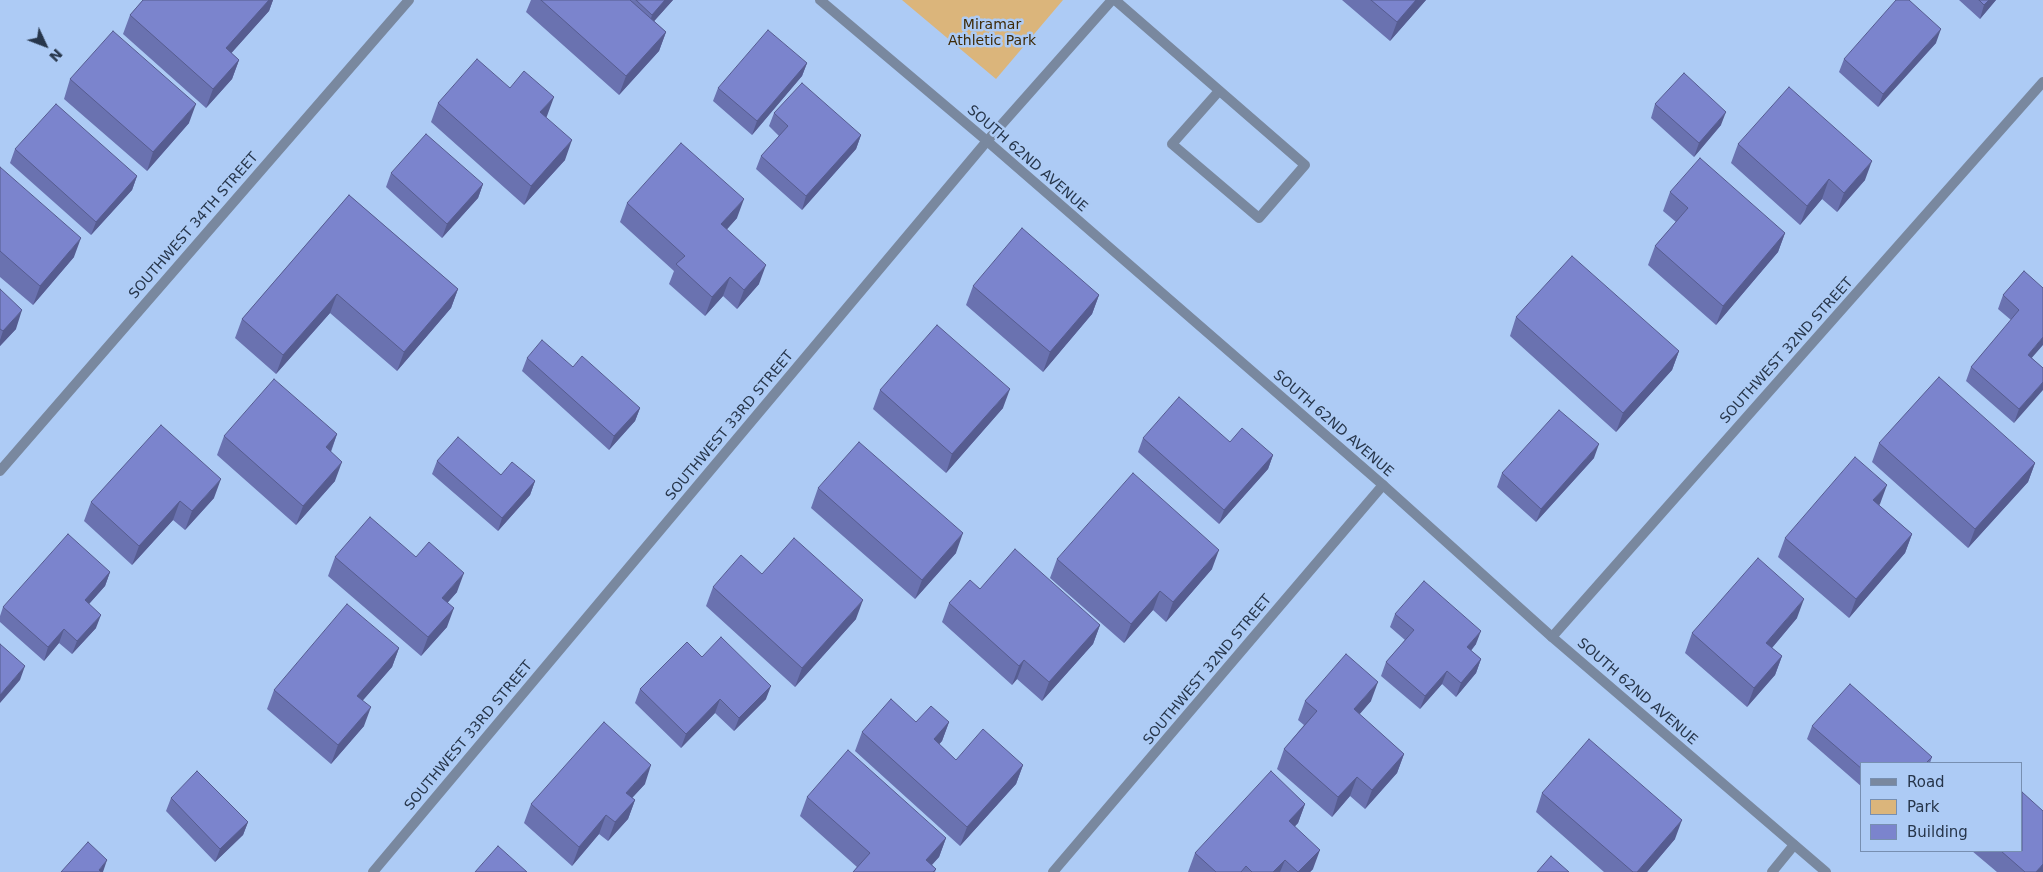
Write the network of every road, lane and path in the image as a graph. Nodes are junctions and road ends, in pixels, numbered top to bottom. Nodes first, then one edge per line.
1 (409, 0) edge
2 (820, 0) edge
3 (1113, 0) edge
4 (2043, 82) edge
5 (1219, 92) junction
6 (987, 142) junction
7 (0, 471) edge
8 (1383, 485) junction
9 (1552, 637) junction
10 (1794, 845) junction
11 (373, 872) edge
12 (1053, 872) edge
13 (1772, 872) edge
14 (1826, 872) edge

1 - 7 street, SOUTHWEST 34TH STREET
2 - 6 street, SOUTH 62ND AVENUE
3 - 5 street
3 - 6 street, SOUTHWEST 33RD STREET
4 - 9 street, SOUTHWEST 32ND STREET
5 - 5 street
6 - 8 street, SOUTH 62ND AVENUE
6 - 11 street, SOUTHWEST 33RD STREET
8 - 9 street, SOUTH 62ND AVENUE
8 - 12 street, SOUTHWEST 32ND STREET
9 - 10 street, SOUTH 62ND AVENUE
10 - 13 street
10 - 14 street, SOUTH 62ND AVENUE

